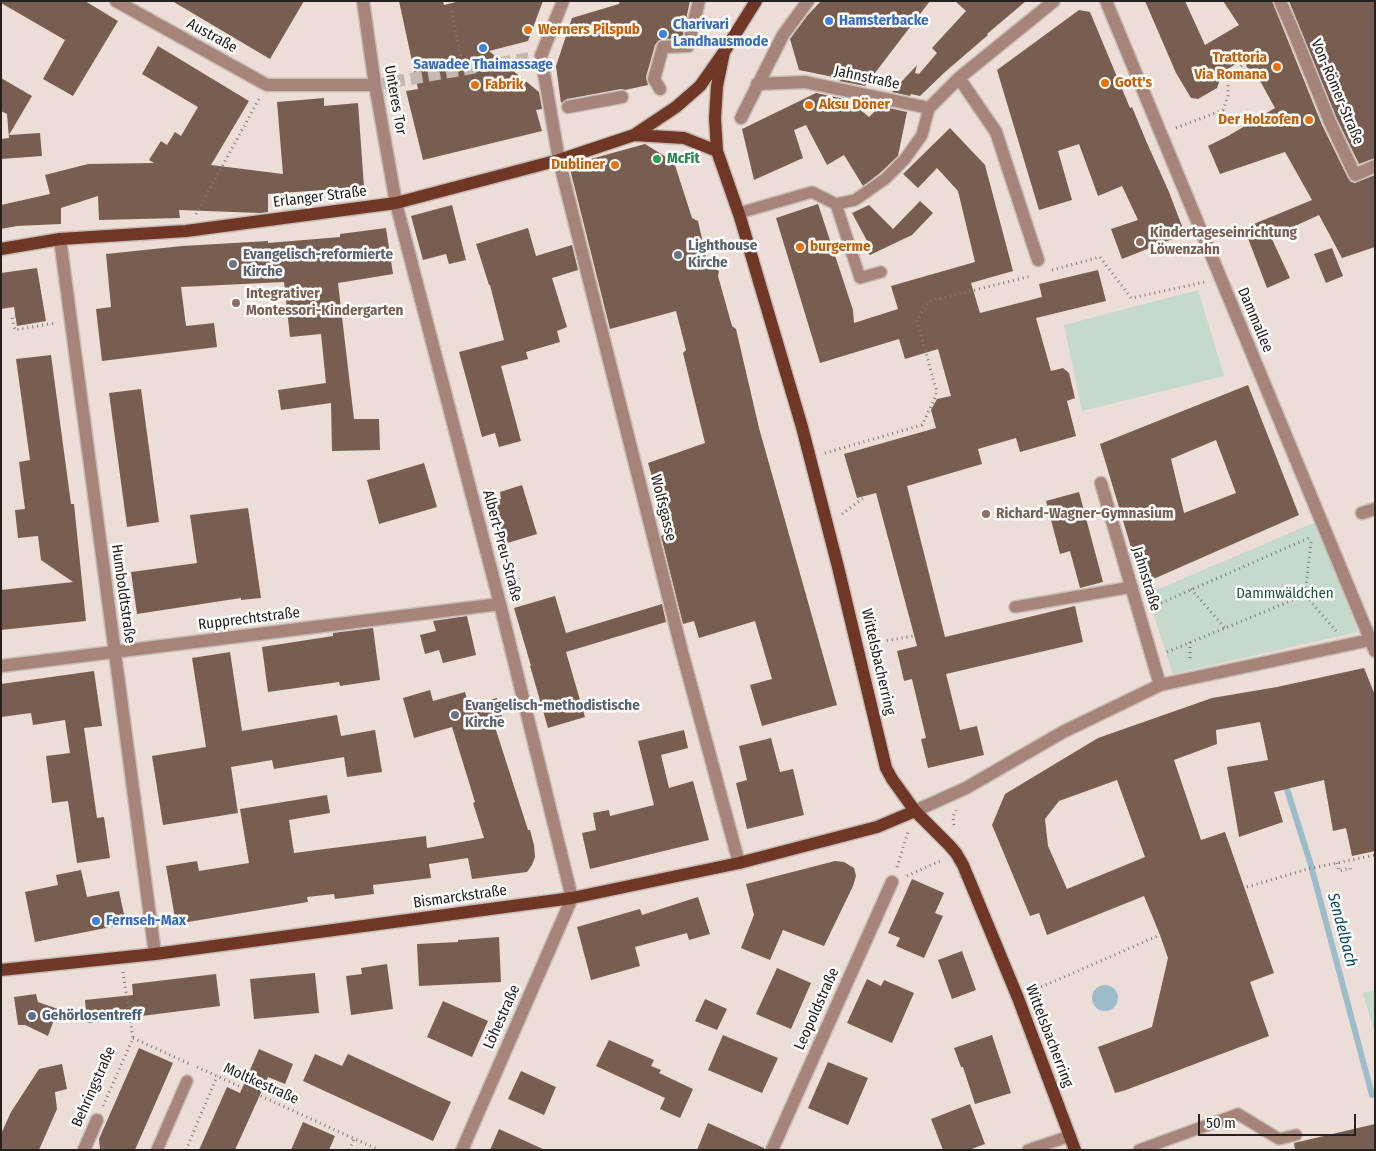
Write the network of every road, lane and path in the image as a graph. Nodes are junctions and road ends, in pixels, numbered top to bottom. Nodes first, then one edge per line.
1 (116, 1) edge
2 (363, 1) edge
3 (450, 1) edge
4 (563, 1) edge
5 (699, 1) edge
6 (756, 1) edge
7 (808, 1) edge
8 (1054, 1) edge
9 (1106, 1) edge
10 (1280, 1) edge
11 (724, 52) junction
12 (1244, 62) dead end
13 (463, 70) dead end
14 (959, 78) junction
15 (757, 84) junction
16 (267, 85) junction
17 (375, 85) junction
18 (660, 89) dead end
19 (622, 97) dead end
20 (568, 108) dead end
21 (929, 108) junction
22 (741, 118) dead end
23 (1161, 134) junction
24 (634, 136) junction
25 (717, 150) junction
26 (559, 160) junction
27 (1375, 166) edge
28 (396, 204) junction
29 (836, 204) junction
30 (739, 213) junction
31 (186, 231) junction
32 (60, 239) junction
33 (1, 249) edge
34 (1038, 260) joint
35 (881, 272) dead end
36 (1042, 273) junction
37 (1221, 279) junction
38 (16, 316) dead end
39 (70, 320) junction
40 (810, 457) junction
41 (1101, 482) dead end
42 (866, 496) dead end
43 (1375, 509) edge
44 (1362, 514) dead end
45 (828, 525) junction
46 (1324, 529) junction
47 (1312, 537) junction
48 (1132, 586) junction
49 (1191, 589) junction
50 (1305, 595) junction
51 (500, 604) junction
52 (1015, 607) dead end
53 (1139, 612) junction
54 (1225, 628) junction
55 (914, 636) dead end
56 (1348, 645) junction
57 (857, 646) junction
58 (1372, 646) edge
59 (114, 652) junction
60 (1153, 658) junction
61 (1, 666) edge
62 (1160, 685) junction
63 (966, 788) junction
64 (914, 811) junction
65 (956, 854) junction
66 (1375, 856) edge
67 (739, 863) junction
68 (1337, 864) junction
69 (1351, 873) dead end
70 (892, 882) junction
71 (1247, 887) dead end
72 (572, 898) junction
73 (1160, 936) dead end
74 (155, 954) junction
75 (120, 958) junction
76 (1, 970) edge
77 (1018, 998) junction
78 (133, 1038) junction
79 (217, 1076) junction
80 (187, 1081) dead end
81 (97, 1120) joint
82 (1296, 1135) dead end
83 (1070, 1136) junction
84 (354, 1138) junction
85 (84, 1150) edge
86 (156, 1150) edge
87 (186, 1150) edge
88 (349, 1150) edge
89 (379, 1150) edge
90 (462, 1150) edge
91 (772, 1150) edge
92 (1028, 1150) edge
93 (1075, 1150) edge
94 (1139, 1150) edge

1 - 16 street, Austraße
2 - 17 street, Unteres Tor
3 - 13 path
4 - 26 street, Wolfsgasse
5 - 18 street
6 - 11 main road
7 - 15 street
8 - 14 street
9 - 23 street, Dammallee
10 - 27 street, Von-Römer-Straße
11 - 24 main road
11 - 25 main road, Wittelsbacherring
12 - 23 path
14 - 21 street
14 - 34 street
15 - 21 street, Jahnstraße
15 - 22 street
16 - 17 street, Austraße
16 - 31 path
17 - 28 street, Unteres Tor
19 - 20 street
21 - 29 lane
23 - 37 street, Dammallee
24 - 25 main road
24 - 26 main road, Erlanger Straße
25 - 30 main road, Wittelsbacherring
26 - 28 main road, Erlanger Straße
26 - 67 street, Wolfsgasse
28 - 31 main road, Erlanger Straße
28 - 51 street, Albert-Preu-Straße
29 - 30 lane
29 - 35 lane
30 - 40 main road, Wittelsbacherring
31 - 32 main road, Erlanger Straße
32 - 33 main road, Erlanger Straße
32 - 39 street, Humboldtstraße
34 - 36 path
36 - 37 path
36 - 40 path
37 - 46 street, Dammallee
38 - 39 path
39 - 59 street, Humboldtstraße
40 - 45 main road, Wittelsbacherring
41 - 48 street, Jahnstraße
42 - 45 path
43 - 44 street
45 - 57 main road, Wittelsbacherring
46 - 47 path
46 - 58 street, Dammallee
47 - 49 path
47 - 50 path
48 - 52 lane
48 - 53 street, Jahnstraße
49 - 53 path
49 - 54 path
50 - 54 path
50 - 56 path
51 - 59 street, Rupprechtstraße
51 - 72 street, Albert-Preu-Straße
53 - 60 street, Jahnstraße
54 - 60 path
55 - 57 path
56 - 58 street
56 - 62 street
57 - 64 main road, Wittelsbacherring
59 - 61 street, Rupprechtstraße
59 - 74 street, Humboldtstraße
60 - 62 street, Jahnstraße
62 - 63 street
63 - 64 street
63 - 65 path
64 - 65 main road, Wittelsbacherring
64 - 67 main road, Bismarckstraße
64 - 70 path
65 - 70 path
65 - 77 main road, Wittelsbacherring
66 - 68 path
67 - 72 main road, Bismarckstraße
68 - 69 path
68 - 71 path
70 - 91 street, Leopoldstraße
72 - 74 main road, Bismarckstraße
72 - 90 street, Löhestraße
73 - 77 path
74 - 75 main road, Bismarckstraße
75 - 76 main road, Bismarckstraße
75 - 78 path
77 - 83 main road, Wittelsbacherring
78 - 79 path, Moltkestraße
78 - 81 path, Behringstraße
79 - 84 path, Moltkestraße
79 - 87 path
80 - 86 lane
81 - 85 street, Behringstraße
82 - 94 lane
83 - 92 lane
83 - 93 main road, Wittelsbacherring
84 - 88 path
84 - 89 path, Moltkestraße

